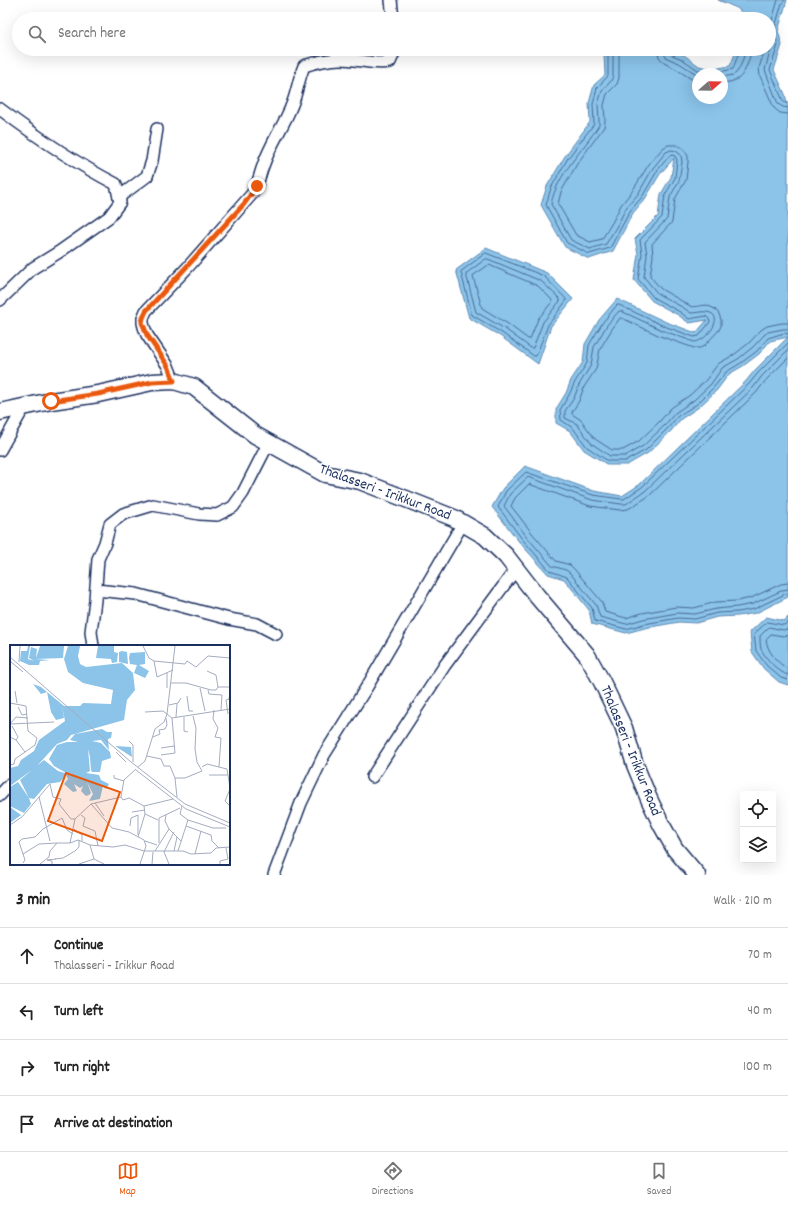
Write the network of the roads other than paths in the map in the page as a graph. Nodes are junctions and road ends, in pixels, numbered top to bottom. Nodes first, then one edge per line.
1 (391, 0) edge
2 (392, 12) edge
3 (393, 56) edge
4 (0, 109) edge
5 (158, 128) dead end
6 (119, 197) junction
7 (0, 300) edge
8 (174, 381) junction
9 (24, 407) junction
10 (0, 412) edge
11 (269, 442) junction
12 (0, 450) edge
13 (463, 523) junction
14 (516, 569) junction
15 (96, 590) junction
16 (276, 634) dead end
17 (93, 645) edge
18 (372, 778) dead end
19 (10, 784) edge
20 (0, 795) edge
21 (274, 875) edge
22 (697, 875) edge

1 - 2 street
3 - 8 street
4 - 6 street
5 - 6 street
6 - 7 street
8 - 9 main road, Thalasseri - Irikkur Road
8 - 11 main road, Thalasseri - Irikkur Road
9 - 10 main road, Thalasseri - Irikkur Road
9 - 12 street
11 - 13 main road, Thalasseri - Irikkur Road
11 - 15 street
13 - 14 main road, Thalasseri - Irikkur Road
13 - 21 street
14 - 18 street
14 - 22 main road, Thalasseri - Irikkur Road
15 - 16 street
15 - 17 street
19 - 20 street

